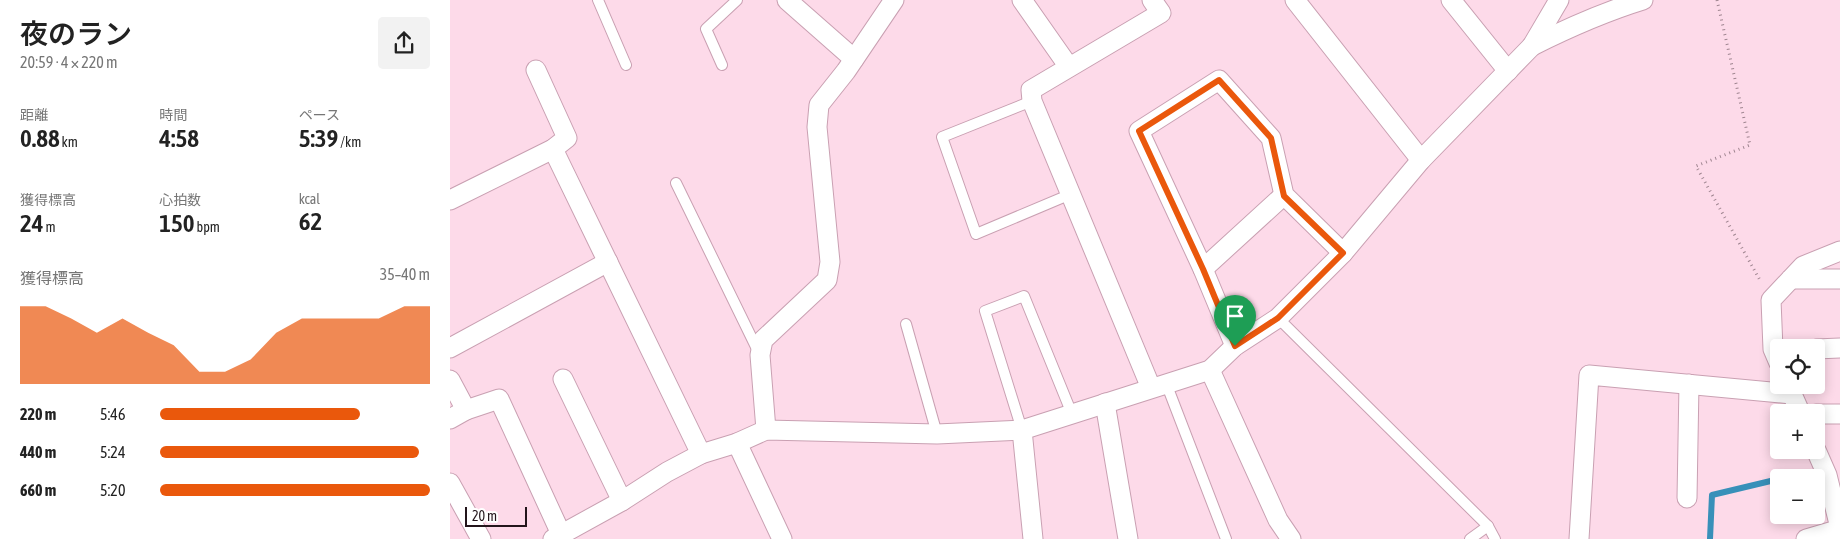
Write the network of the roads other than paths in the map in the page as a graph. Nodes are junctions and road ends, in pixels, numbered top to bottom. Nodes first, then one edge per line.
1 (598, 0) edge
2 (737, 0) edge
3 (787, 0) edge
4 (894, 0) edge
5 (1022, 0) edge
6 (1152, 0) edge
7 (1295, 0) edge
8 (1451, 0) edge
9 (1558, 0) edge
10 (1643, 0) edge
11 (1532, 46) junction
12 (854, 59) junction
13 (626, 66) dead end
14 (722, 66) dead end
15 (1069, 67) junction
16 (536, 70) dead end
17 (1508, 71) junction
18 (1032, 101) junction
19 (553, 149) junction
20 (1421, 160) junction
21 (676, 183) dead end
22 (1071, 194) junction
23 (1284, 196) junction
24 (450, 200) edge
25 (1840, 251) edge
26 (1343, 253) junction
27 (608, 262) junction
28 (1203, 269) junction
29 (1791, 279) junction
30 (1840, 279) edge
31 (1278, 318) junction
32 (906, 324) dead end
33 (1775, 339) edge
34 (1235, 346) junction
35 (450, 348) edge
36 (1840, 348) edge
37 (1825, 349) edge
38 (760, 355) junction
39 (1210, 370) junction
40 (563, 379) dead end
41 (450, 380) edge
42 (1689, 384) junction
43 (1159, 386) junction
44 (1770, 388) edge
45 (1104, 403) junction
46 (1072, 414) junction
47 (1825, 414) edge
48 (1840, 414) edge
49 (458, 415) edge
50 (766, 430) junction
51 (1022, 430) junction
52 (937, 434) junction
53 (737, 443) junction
54 (701, 454) junction
55 (1820, 459) edge
56 (450, 483) edge
57 (1687, 498) dead end
58 (622, 501) junction
59 (1488, 526) junction
60 (1840, 529) edge
61 (557, 537) edge
62 (481, 539) edge
63 (782, 539) edge
64 (1033, 539) edge
65 (1128, 539) edge
66 (1226, 539) edge
67 (1291, 539) edge
68 (1470, 539) edge
69 (1495, 539) edge
70 (1579, 539) edge
71 (1806, 539) edge

1 - 13 lane
2 - 14 lane
3 - 12 street
4 - 12 street
5 - 15 street
6 - 15 street
7 - 20 street
8 - 17 street
9 - 11 street
10 - 11 street
11 - 17 street
12 - 38 street
15 - 18 street
16 - 19 street
17 - 20 street
18 - 22 street
18 - 22 lane
19 - 24 street
19 - 27 street
20 - 26 street
21 - 38 lane
22 - 43 street
23 - 26 street
23 - 28 street
23 - 28 street
25 - 29 street
26 - 31 street
27 - 35 street
27 - 54 street
28 - 34 street
29 - 30 street
29 - 33 street
31 - 34 street
31 - 59 lane
32 - 52 lane
34 - 39 street
36 - 37 street
38 - 50 street
39 - 43 street
39 - 67 street
40 - 58 street
41 - 49 street
42 - 44 street
42 - 57 street
42 - 70 street
43 - 45 street
43 - 66 lane
45 - 46 street
45 - 65 street
46 - 51 street
46 - 51 lane
47 - 48 street
49 - 61 street
50 - 52 street
50 - 53 street
51 - 52 street
51 - 64 street
53 - 54 street
53 - 63 street
54 - 58 street
55 - 60 street
56 - 62 street
58 - 61 street
59 - 68 lane
59 - 69 lane
60 - 71 street

